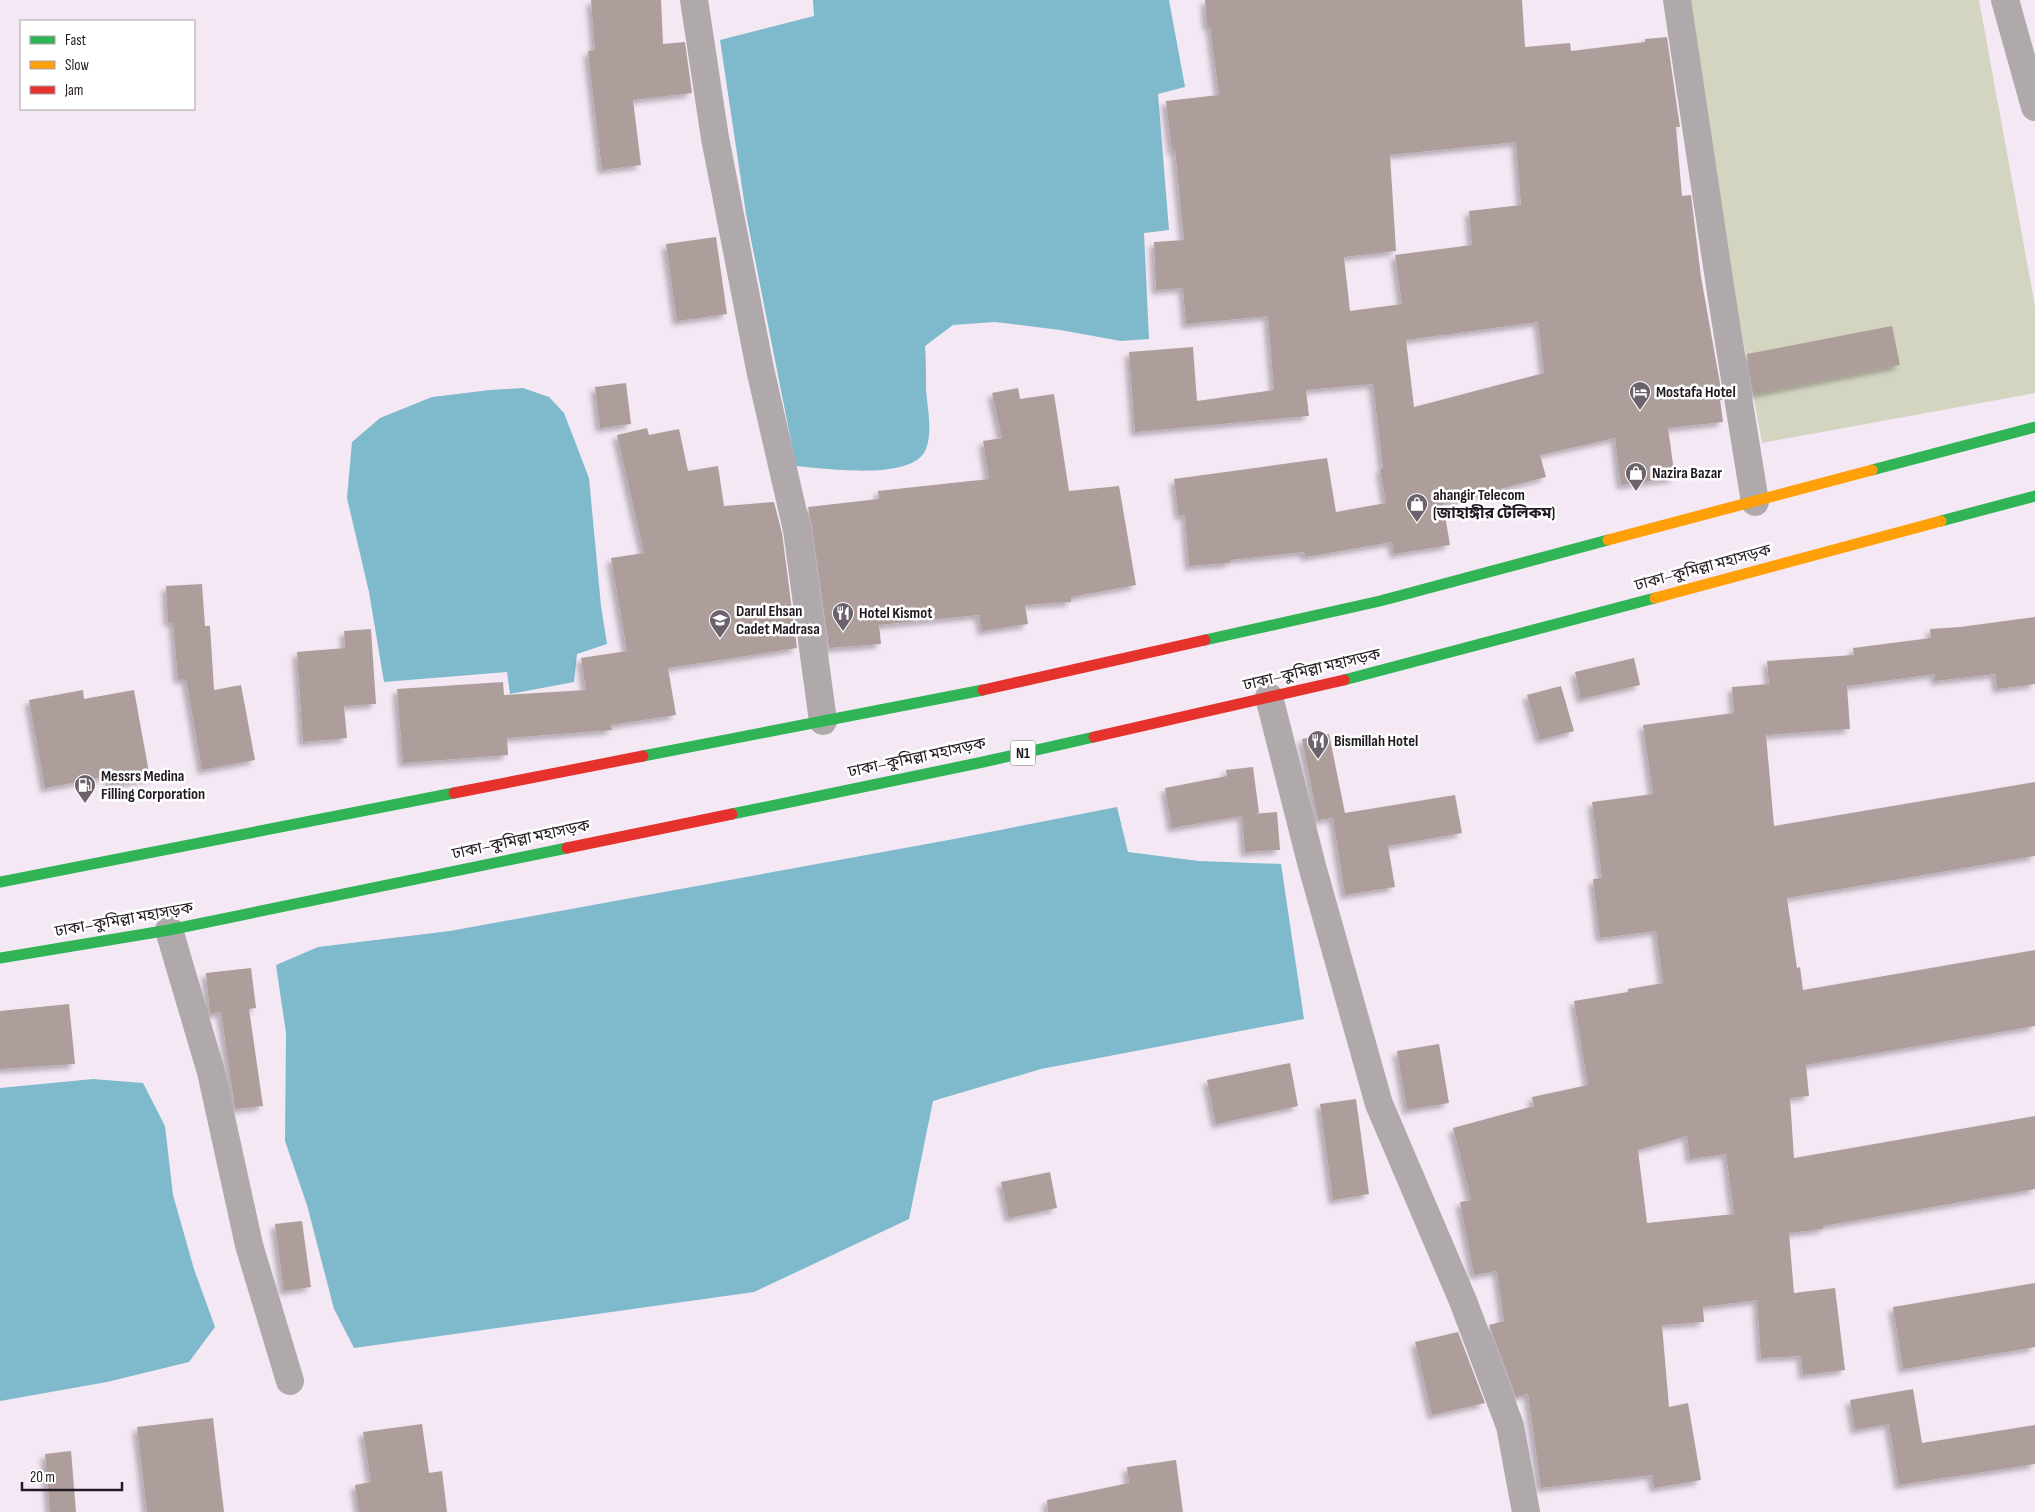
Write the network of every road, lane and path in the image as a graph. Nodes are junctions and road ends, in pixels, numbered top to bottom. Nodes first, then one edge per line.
1 (694, 0) edge
2 (1677, 0) edge
3 (2005, 0) edge
4 (2035, 107) edge
5 (2035, 427) edge
6 (2035, 496) edge
7 (1755, 502) junction
8 (1269, 697) junction
9 (823, 721) junction
10 (0, 882) edge
11 (169, 930) junction
12 (0, 958) edge
13 (290, 1381) dead end
14 (1526, 1512) edge

1 - 9 street
2 - 7 street
3 - 4 street
5 - 7 highway
6 - 8 highway, ঢাকা–কুমিল্লা মহাসড়ক / N1
7 - 9 highway
8 - 11 highway, ঢাকা–কুমিল্লা মহাসড়ক / N1
8 - 14 street
9 - 10 highway
11 - 12 highway, ঢাকা–কুমিল্লা মহাসড়ক / N1
11 - 13 street

